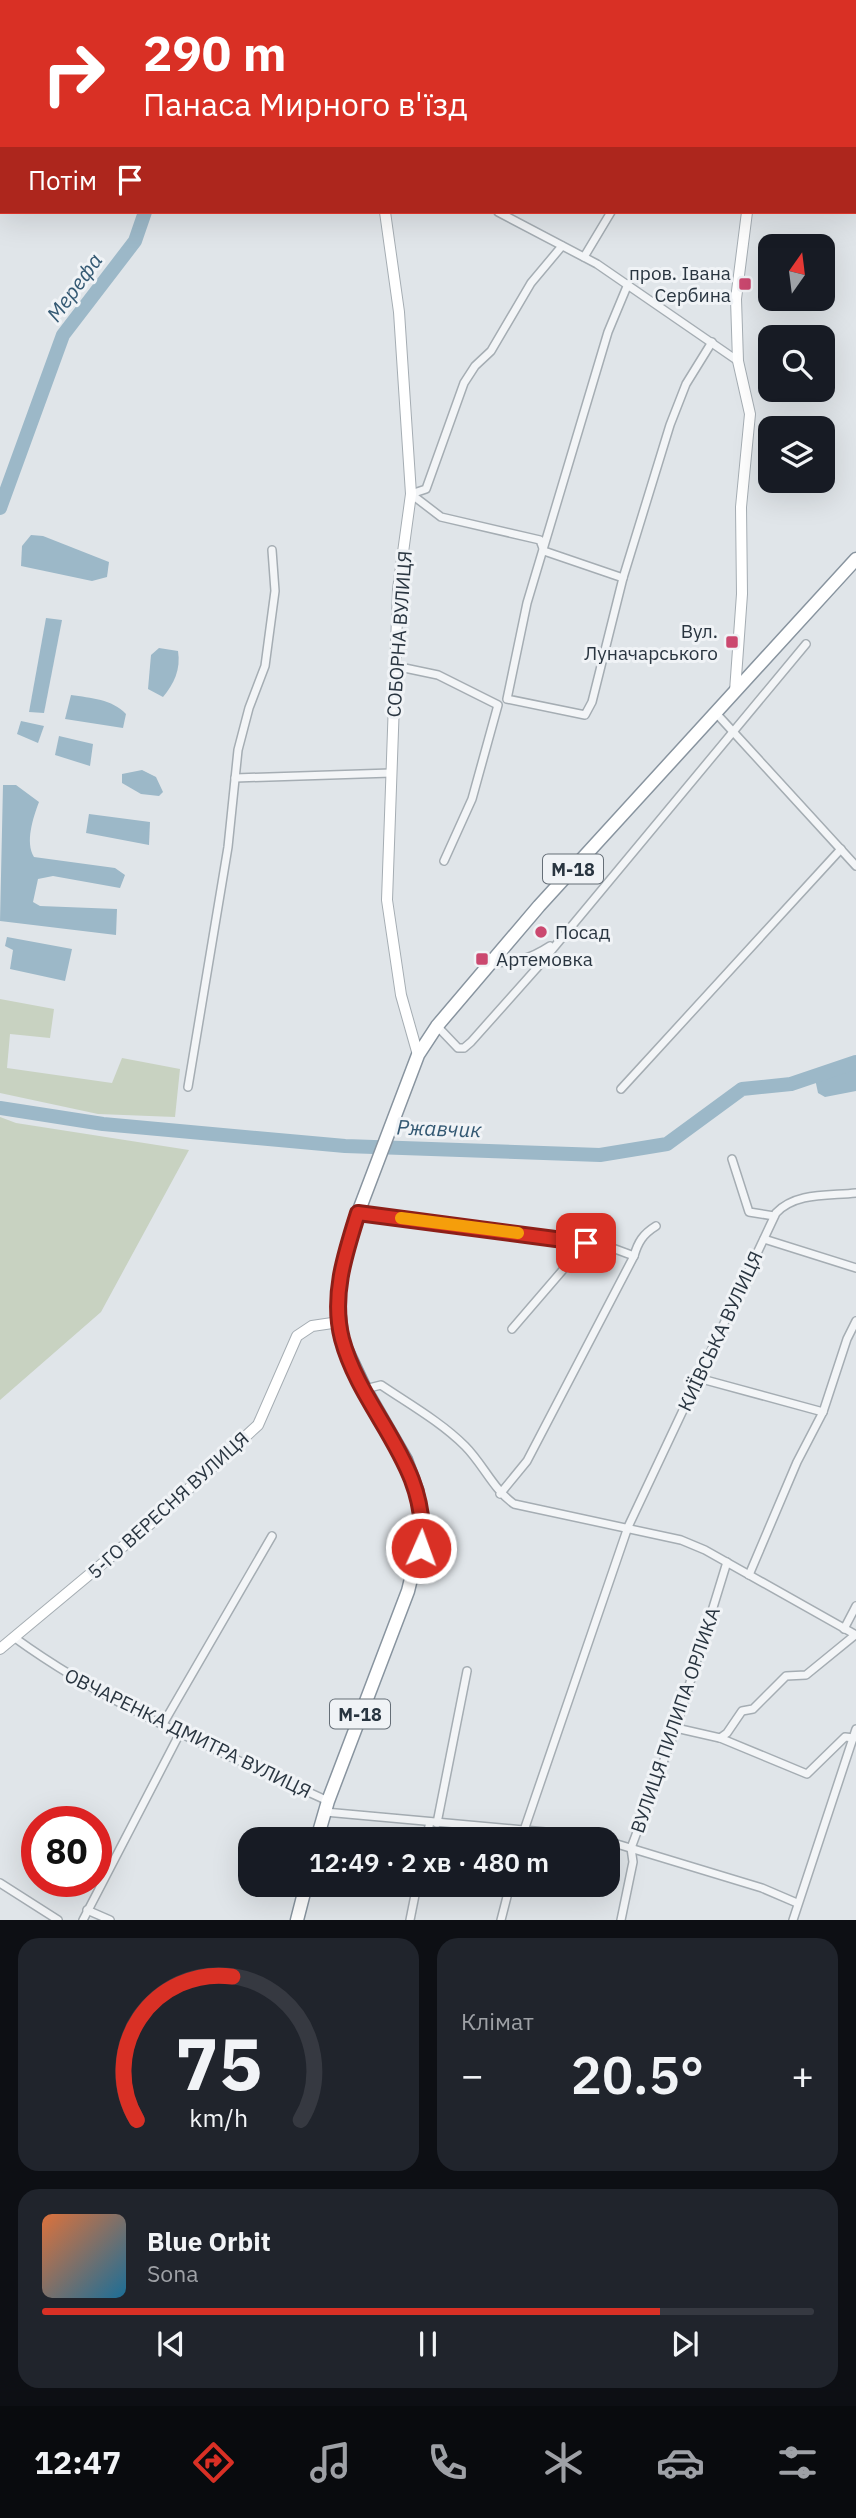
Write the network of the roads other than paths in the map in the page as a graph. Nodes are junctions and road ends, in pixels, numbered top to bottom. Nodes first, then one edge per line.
1 (385, 214) edge
2 (502, 214) edge
3 (610, 214) edge
4 (747, 214) edge
5 (562, 246) junction
6 (584, 257) junction
7 (628, 284) junction
8 (712, 342) junction
9 (738, 361) junction
10 (411, 494) junction
11 (272, 550) dead end
12 (544, 551) junction
13 (856, 559) edge
14 (622, 578) junction
15 (806, 644) dead end
16 (395, 666) junction
17 (735, 691) junction
18 (507, 699) junction
19 (498, 705) junction
20 (715, 712) junction
21 (731, 732) junction
22 (391, 773) junction
23 (235, 778) junction
24 (841, 849) junction
25 (444, 862) dead end
26 (856, 866) edge
27 (556, 941) junction
28 (491, 963) junction
29 (437, 1026) junction
30 (418, 1055) junction
31 (188, 1087) dead end
32 (621, 1089) dead end
33 (732, 1158) dead end
34 (856, 1193) edge
35 (358, 1213) junction
36 (775, 1216) junction
37 (656, 1226) dead end
38 (764, 1239) junction
39 (586, 1243) junction
40 (634, 1256) junction
41 (856, 1268) edge
42 (856, 1321) edge
43 (339, 1322) junction
44 (512, 1329) dead end
45 (698, 1378) junction
46 (365, 1389) junction
47 (823, 1412) junction
48 (500, 1494) junction
49 (628, 1527) junction
50 (272, 1536) dead end
51 (727, 1562) junction
52 (749, 1575) junction
53 (856, 1606) edge
54 (844, 1629) junction
55 (855, 1635) edge
56 (15, 1638) junction
57 (0, 1649) edge
58 (467, 1671) dead end
59 (163, 1724) junction
60 (676, 1728) junction
61 (856, 1729) edge
62 (180, 1733) junction
63 (720, 1738) junction
64 (854, 1738) junction
65 (327, 1806) junction
66 (433, 1822) junction
67 (321, 1827) edge
68 (431, 1827) edge
69 (467, 1827) edge
70 (525, 1827) edge
71 (620, 1845) edge
72 (631, 1849) junction
73 (0, 1883) edge
74 (303, 1897) edge
75 (415, 1897) edge
76 (507, 1897) edge
77 (797, 1903) junction
78 (87, 1910) junction
79 (58, 1920) edge
80 (83, 1920) edge
81 (110, 1920) edge
82 (297, 1920) edge
83 (410, 1920) edge
84 (501, 1920) edge
85 (621, 1920) edge
86 (793, 1920) edge

1 - 10 street, СОБОРНА ВУЛИЦЯ
2 - 5 street
3 - 6 street
4 - 9 street
5 - 6 street
5 - 10 street
6 - 7 street
7 - 8 street
7 - 12 street
8 - 9 street
8 - 14 street
9 - 17 street
10 - 12 street
10 - 16 street, СОБОРНА ВУЛИЦЯ
11 - 23 street
12 - 14 street
12 - 18 street
13 - 17 highway, М-18
14 - 18 street
15 - 21 street
16 - 19 street
16 - 22 street, СОБОРНА ВУЛИЦЯ
17 - 20 highway, М-18
18 - 19 street
19 - 25 street
20 - 21 street
20 - 28 highway, М-18
21 - 24 street
21 - 27 street
22 - 23 street
22 - 30 street, СОБОРНА ВУЛИЦЯ
23 - 31 street
24 - 26 street
24 - 32 street
27 - 28 street
27 - 29 street
28 - 29 highway, М-18
29 - 30 highway, М-18
30 - 35 highway, М-18
33 - 36 street
34 - 36 street
35 - 39 street
35 - 43 highway, М-18
36 - 38 street, КИЇВСЬКА ВУЛИЦЯ
37 - 40 street
38 - 41 street
38 - 45 street, КИЇВСЬКА ВУЛИЦЯ
39 - 40 street
39 - 44 street
40 - 48 street
42 - 47 street
43 - 46 highway, М-18
43 - 56 street, 5-ГО ВЕРЕСНЯ ВУЛИЦЯ
45 - 47 street
45 - 49 street, КИЇВСЬКА ВУЛИЦЯ
46 - 48 street
46 - 65 highway, М-18
47 - 52 street
48 - 49 street
49 - 51 street
49 - 70 street, КИЇВСЬКА ВУЛИЦЯ
50 - 59 street
51 - 52 street
51 - 60 street, ВУЛИЦЯ ПИЛИПА ОРЛИКА
52 - 54 street
53 - 54 street
54 - 55 street
55 - 63 street
56 - 57 street, 5-ГО ВЕРЕСНЯ ВУЛИЦЯ
56 - 59 street, ОВЧАРЕНКА ДМИТРА ВУЛИЦЯ
58 - 66 street
59 - 62 street, ОВЧАРЕНКА ДМИТРА ВУЛИЦЯ
60 - 63 street
60 - 72 street, ВУЛИЦЯ ПИЛИПА ОРЛИКА
61 - 64 street
62 - 65 street, ОВЧАРЕНКА ДМИТРА ВУЛИЦЯ
62 - 78 street
63 - 64 street
64 - 77 street
65 - 66 street, ОВЧАРЕНКА ДМИТРА ВУЛИЦЯ
65 - 67 highway, М-18
66 - 68 street
66 - 69 street, ОВЧАРЕНКА ДМИТРА ВУЛИЦЯ
71 - 72 street
72 - 77 street
72 - 85 street, ВУЛИЦЯ ПИЛИПА ОРЛИКА
73 - 79 street
74 - 82 highway
75 - 83 street
76 - 84 street
77 - 86 street
78 - 80 street
78 - 81 street

